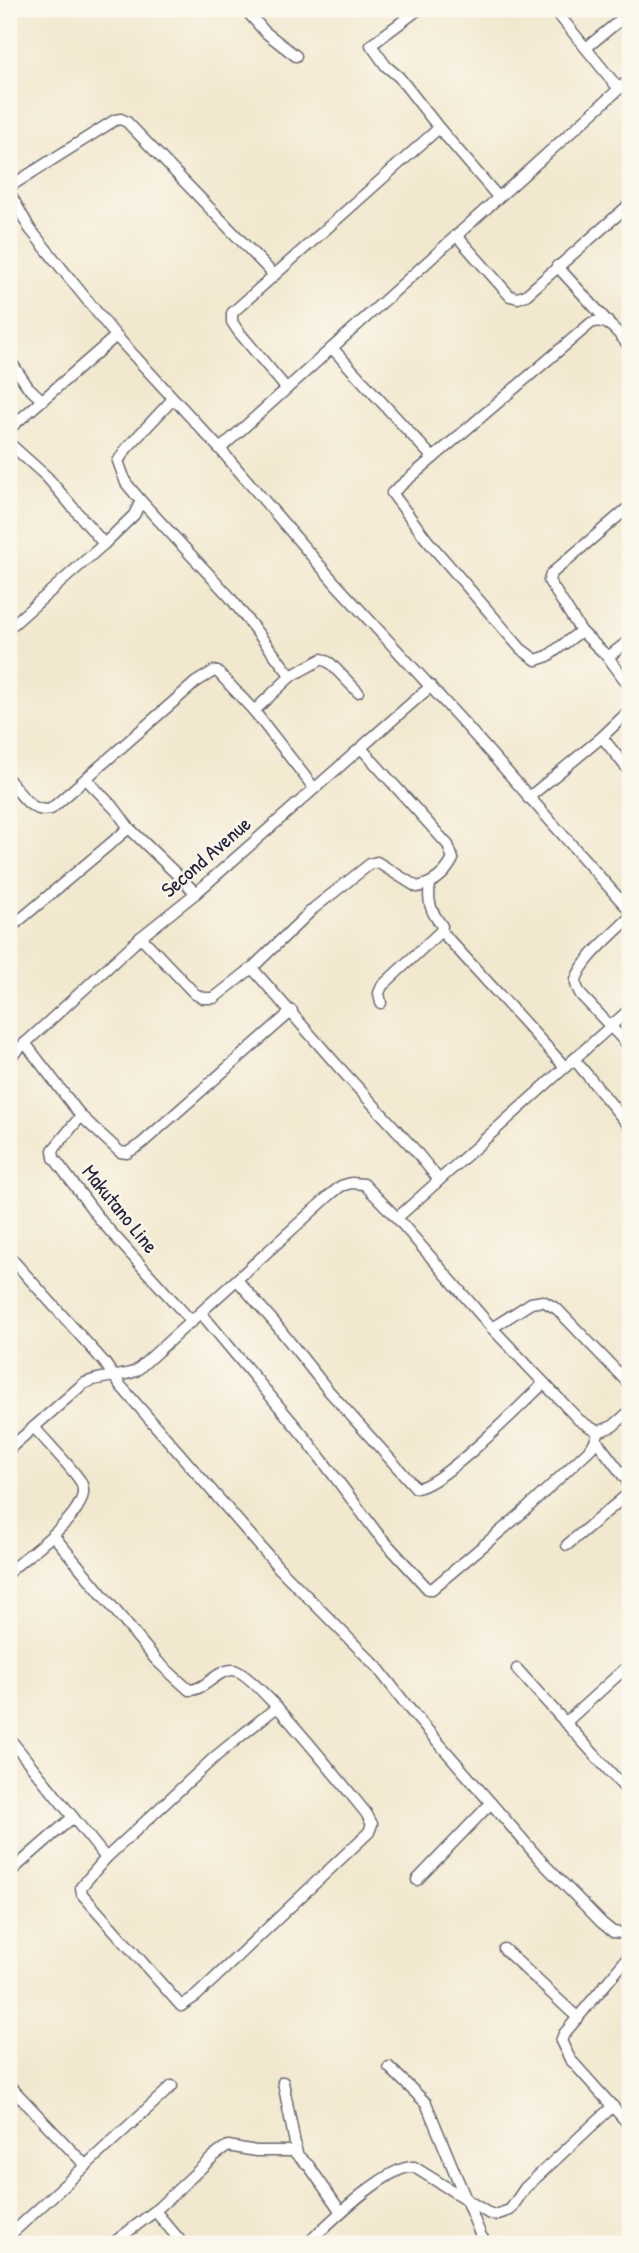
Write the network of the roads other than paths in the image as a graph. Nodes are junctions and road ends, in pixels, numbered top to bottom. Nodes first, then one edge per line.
1 (245, 9) edge
2 (419, 9) edge
3 (554, 9) edge
4 (630, 12) edge
5 (586, 47) junction
6 (296, 56) dead end
7 (630, 79) edge
8 (619, 89) junction
9 (439, 128) junction
10 (9, 190) edge
11 (498, 197) junction
12 (630, 204) edge
13 (456, 235) junction
14 (557, 266) junction
15 (274, 275) junction
16 (608, 323) junction
17 (116, 336) junction
18 (630, 347) edge
19 (331, 348) junction
20 (9, 359) edge
21 (286, 388) junction
22 (173, 399) junction
23 (42, 400) junction
24 (9, 429) edge
25 (9, 443) edge
26 (219, 449) junction
27 (433, 458) junction
28 (141, 501) junction
29 (630, 506) edge
30 (104, 544) junction
31 (9, 628) edge
32 (581, 631) junction
33 (630, 640) edge
34 (608, 657) junction
35 (291, 676) junction
36 (430, 686) junction
37 (630, 687) edge
38 (358, 692) dead end
39 (630, 710) edge
40 (254, 711) junction
41 (602, 737) junction
42 (361, 748) junction
43 (630, 772) edge
44 (86, 779) junction
45 (9, 780) edge
46 (314, 788) junction
47 (528, 798) junction
48 (129, 828) junction
49 (430, 884) junction
50 (196, 893) junction
51 (630, 911) edge
52 (630, 917) edge
53 (9, 929) edge
54 (441, 931) junction
55 (141, 937) junction
56 (252, 968) junction
57 (381, 1003) dead end
58 (630, 1009) edge
59 (292, 1012) junction
60 (612, 1026) junction
61 (24, 1043) junction
62 (630, 1047) edge
63 (9, 1058) edge
64 (569, 1063) junction
65 (81, 1116) junction
66 (630, 1127) edge
67 (439, 1180) junction
68 (397, 1218) junction
69 (9, 1256) edge
70 (238, 1281) junction
71 (201, 1313) junction
72 (192, 1322) junction
73 (492, 1328) junction
74 (114, 1377) junction
75 (544, 1383) junction
76 (630, 1385) edge
77 (630, 1411) edge
78 (34, 1427) junction
79 (597, 1436) junction
80 (9, 1450) edge
81 (53, 1535) junction
82 (567, 1545) dead end
83 (9, 1572) edge
84 (630, 1664) edge
85 (517, 1669) dead end
86 (276, 1706) junction
87 (565, 1723) junction
88 (9, 1738) edge
89 (630, 1794) edge
90 (491, 1803) junction
91 (73, 1817) junction
92 (106, 1858) junction
93 (9, 1873) edge
94 (417, 1880) dead end
95 (630, 1934) edge
96 (504, 1949) dead end
97 (630, 1955) edge
98 (578, 2018) junction
99 (389, 2067) dead end
100 (283, 2082) dead end
101 (9, 2085) edge
102 (172, 2086) dead end
103 (613, 2106) junction
104 (630, 2126) edge
105 (297, 2154) junction
106 (86, 2166) junction
107 (469, 2203) junction
108 (156, 2211) junction
109 (341, 2212) junction
110 (9, 2236) edge
111 (112, 2244) edge
112 (183, 2244) edge
113 (307, 2244) edge
114 (487, 2244) edge

1 - 6 street
2 - 9 street
3 - 5 street
4 - 5 street
5 - 8 street
7 - 8 street
8 - 11 street
9 - 11 street
9 - 15 street
10 - 15 street
10 - 17 street
11 - 13 street
12 - 14 street
13 - 14 street
13 - 19 street
14 - 16 street
15 - 21 street
16 - 18 street
16 - 27 street
17 - 22 street
17 - 23 street
19 - 21 street
19 - 27 street
20 - 23 street
21 - 26 street
22 - 26 street
22 - 28 street
23 - 24 street
25 - 30 street
26 - 36 street
27 - 32 street
28 - 30 street
28 - 35 street
29 - 32 street
30 - 31 street
32 - 34 street
33 - 34 street
34 - 37 street
35 - 38 street
35 - 40 street
36 - 42 street, Second Avenue
36 - 47 street
39 - 41 street
40 - 44 street
40 - 46 street
41 - 43 street
41 - 47 street
42 - 46 street, Second Avenue
42 - 49 street
44 - 45 street
44 - 48 street
46 - 50 street, Second Avenue
47 - 51 street
48 - 50 street
48 - 53 street
49 - 54 street
49 - 56 street
50 - 55 street, Second Avenue
52 - 60 street
54 - 57 street
54 - 64 street
55 - 56 street
55 - 61 street, Second Avenue
56 - 59 street
58 - 60 street
59 - 65 street
59 - 67 street
60 - 62 street
60 - 64 street
61 - 63 street, Second Avenue
61 - 65 street
64 - 66 street
64 - 67 street
65 - 72 street, Makutano Line
67 - 68 street
68 - 70 street
68 - 73 street
69 - 74 street
70 - 71 street
70 - 75 street
71 - 72 street
71 - 79 street
72 - 74 street
73 - 75 street
73 - 76 street
74 - 78 street
74 - 90 street
75 - 79 street
77 - 79 street
78 - 80 street
78 - 81 street
79 - 82 street
81 - 83 street
81 - 86 street
84 - 87 street
85 - 87 street
86 - 92 street
86 - 92 street
87 - 89 street
88 - 91 street
90 - 94 street
90 - 95 street
91 - 92 street
91 - 93 street
96 - 98 street
97 - 98 street
98 - 103 street
99 - 107 street
100 - 105 street
101 - 106 street
102 - 106 street
103 - 104 street
103 - 107 street
105 - 108 street
105 - 109 street
106 - 110 street
107 - 109 street
107 - 114 street
108 - 111 street
108 - 112 street
109 - 113 street

